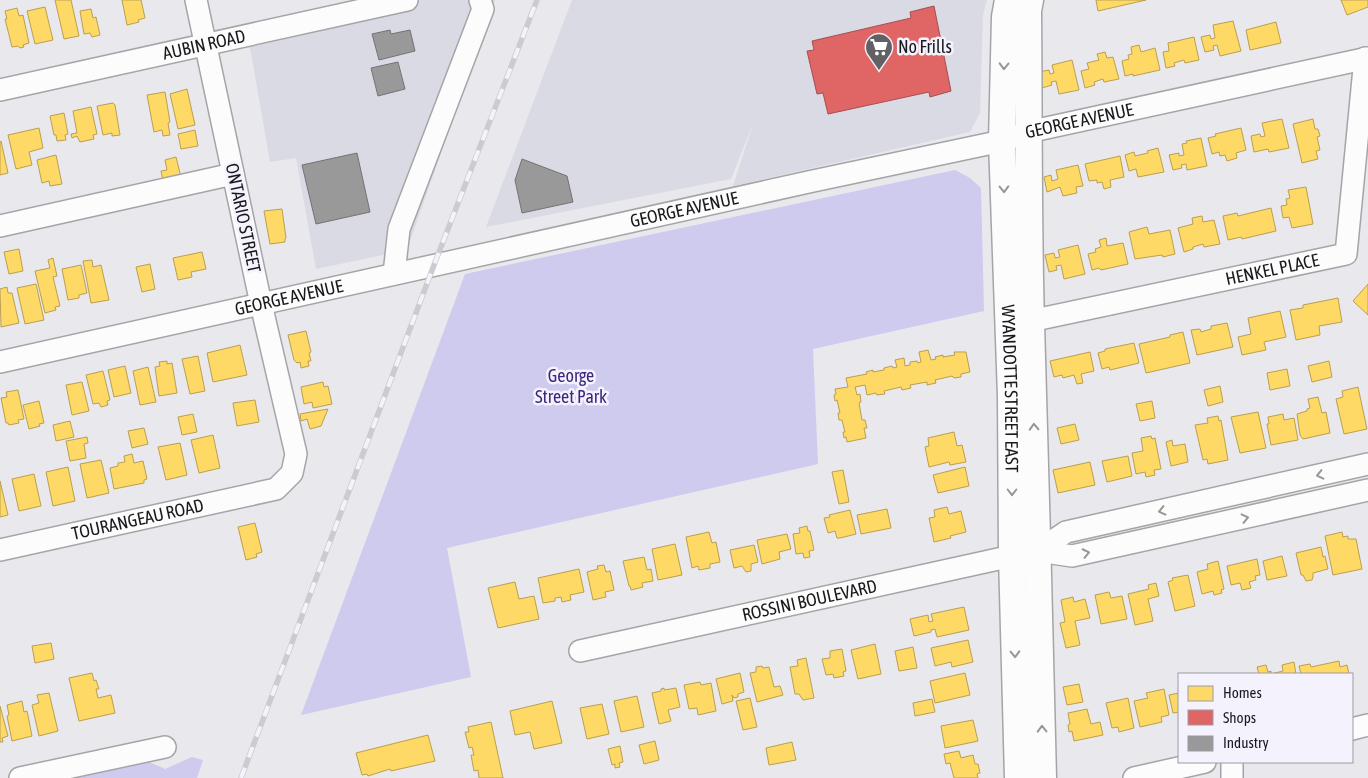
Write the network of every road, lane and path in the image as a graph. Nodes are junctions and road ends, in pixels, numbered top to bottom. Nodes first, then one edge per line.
1 (196, 0) edge
2 (407, 0) edge
3 (480, 0) edge
4 (1008, 0) edge
5 (1030, 0) edge
6 (205, 45) junction
7 (1367, 58) edge
8 (0, 90) edge
9 (1028, 132) junction
10 (1002, 141) junction
11 (233, 174) junction
12 (0, 226) edge
13 (394, 274) junction
14 (261, 304) junction
15 (1019, 324) junction
16 (0, 362) edge
17 (1358, 466) edge
18 (276, 489) joint
19 (1361, 492) edge
20 (1206, 501) junction
21 (1211, 526) junction
22 (0, 550) edge
23 (1038, 551) junction
24 (1012, 556) junction
25 (580, 651) dead end
26 (1368, 725) edge
27 (1353, 729) edge
28 (165, 746) dead end
29 (1201, 763) edge
30 (1232, 763) edge
31 (20, 778) edge
32 (1018, 778) edge
33 (1044, 778) edge
34 (1134, 778) edge
35 (1232, 778) edge

1 - 6 street, ONTARIO STREET
2 - 6 street, AUBIN ROAD
3 - 13 street
4 -> 10 main road, WYANDOTTE STREET EAST
5 - 9 main road, WYANDOTTE STREET EAST
6 - 8 street, AUBIN ROAD
6 - 11 street, ONTARIO STREET
7 - 9 street, GEORGE AVENUE
7 - 15 street, HENKEL PLACE
9 - 10 street, GEORGE AVENUE
9 - 15 main road, WYANDOTTE STREET EAST
10 - 13 street, GEORGE AVENUE
10 -> 15 main road, WYANDOTTE STREET EAST
11 - 12 street
11 - 14 street, ONTARIO STREET
13 - 14 street, GEORGE AVENUE
14 - 16 street, GEORGE AVENUE
14 - 18 street, ONTARIO STREET
23 -> 15 main road, WYANDOTTE STREET EAST
15 -> 24 main road, WYANDOTTE STREET EAST
17 - 19 street, ROSSINI BOULEVARD
17 -> 20 street, ROSSINI BOULEVARD
18 - 22 street, TOURANGEAU ROAD
21 -> 19 street, ROSSINI BOULEVARD
20 - 21 street
20 -> 23 street, ROSSINI BOULEVARD
23 -> 21 street, ROSSINI BOULEVARD
23 - 24 street, ROSSINI BOULEVARD
33 -> 23 main road, WYANDOTTE STREET EAST
24 - 25 street, ROSSINI BOULEVARD
24 -> 32 main road, WYANDOTTE STREET EAST
26 - 27 street
28 - 31 street
29 - 34 street
30 - 35 street

